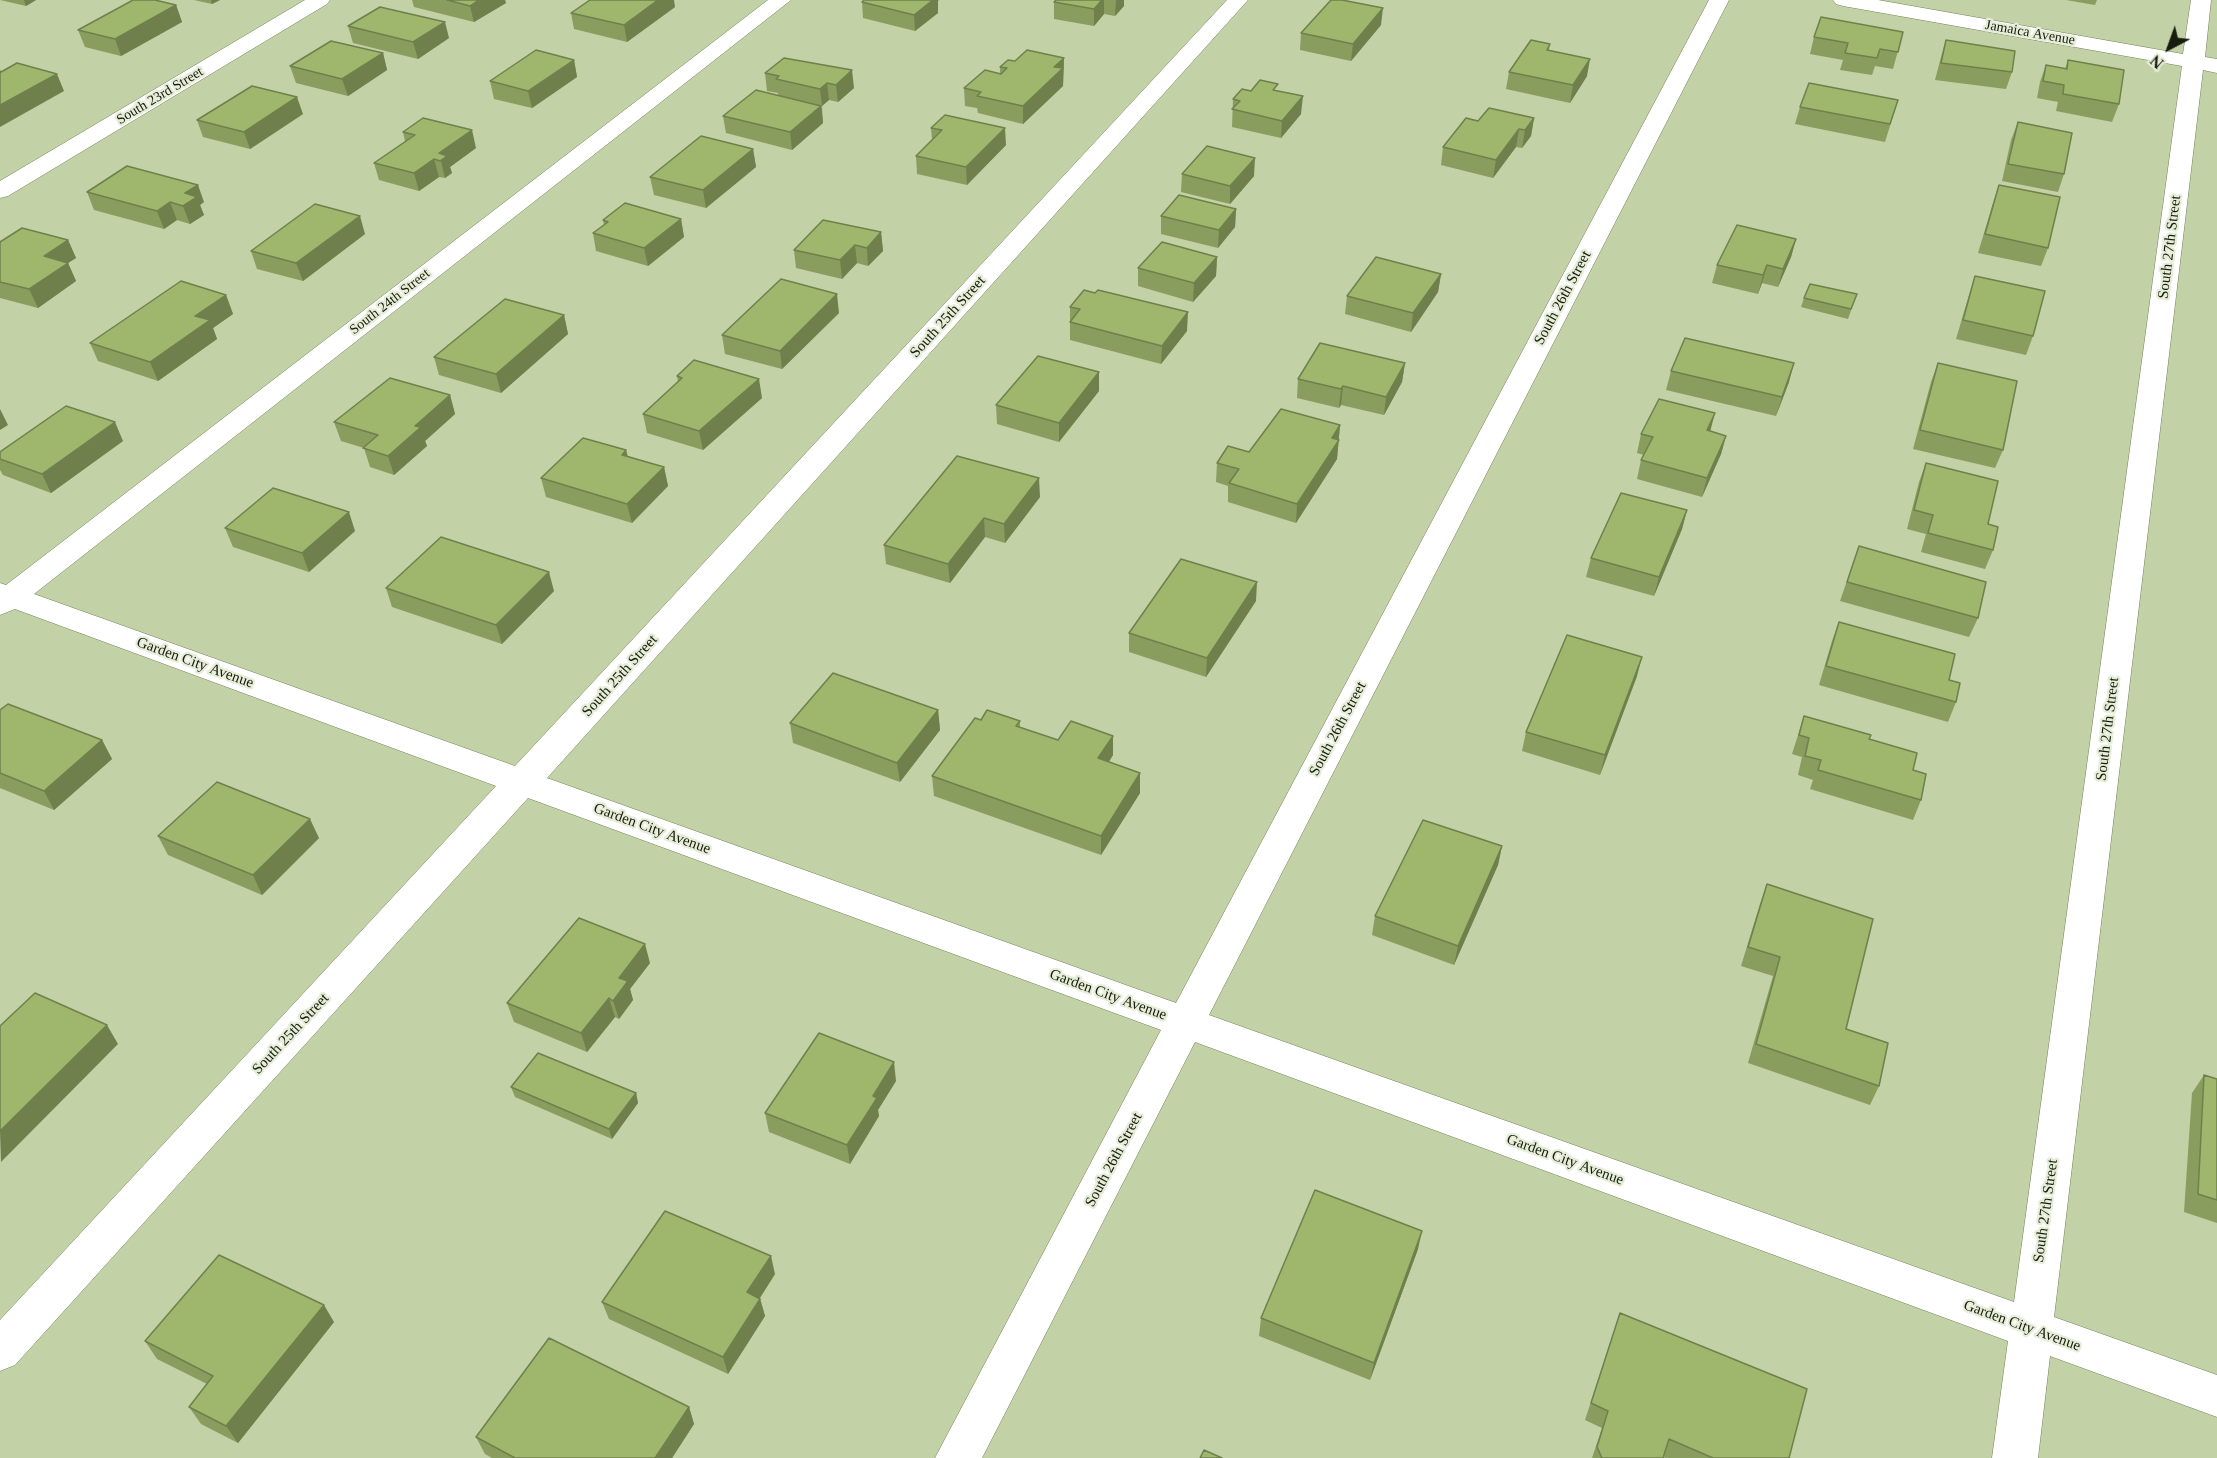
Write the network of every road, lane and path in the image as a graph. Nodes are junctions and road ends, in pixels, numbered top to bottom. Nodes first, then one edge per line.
1 (320, 0) edge
2 (781, 0) edge
3 (1238, 0) edge
4 (1719, 0) edge
5 (1843, 0) edge
6 (2201, 0) edge
7 (2205, 64) edge
8 (0, 191) edge
9 (3, 598) edge
10 (522, 782) junction
11 (1185, 1023) junction
12 (2030, 1329) junction
13 (0, 1351) edge
14 (2217, 1396) edge
15 (958, 1458) edge
16 (2015, 1458) edge

1 - 8 street, South 23rd Street
2 - 9 street, South 24th Street
3 - 10 street, South 25th Street
4 - 11 street, South 26th Street
5 - 7 street, Jamaica Avenue
6 - 7 street, South 27th Street
7 - 12 street, South 27th Street
9 - 10 street, Garden City Avenue
10 - 11 street, Garden City Avenue
10 - 13 street, South 25th Street
11 - 12 street, Garden City Avenue
11 - 15 street, South 26th Street
12 - 14 street, Garden City Avenue
12 - 16 street, South 27th Street

